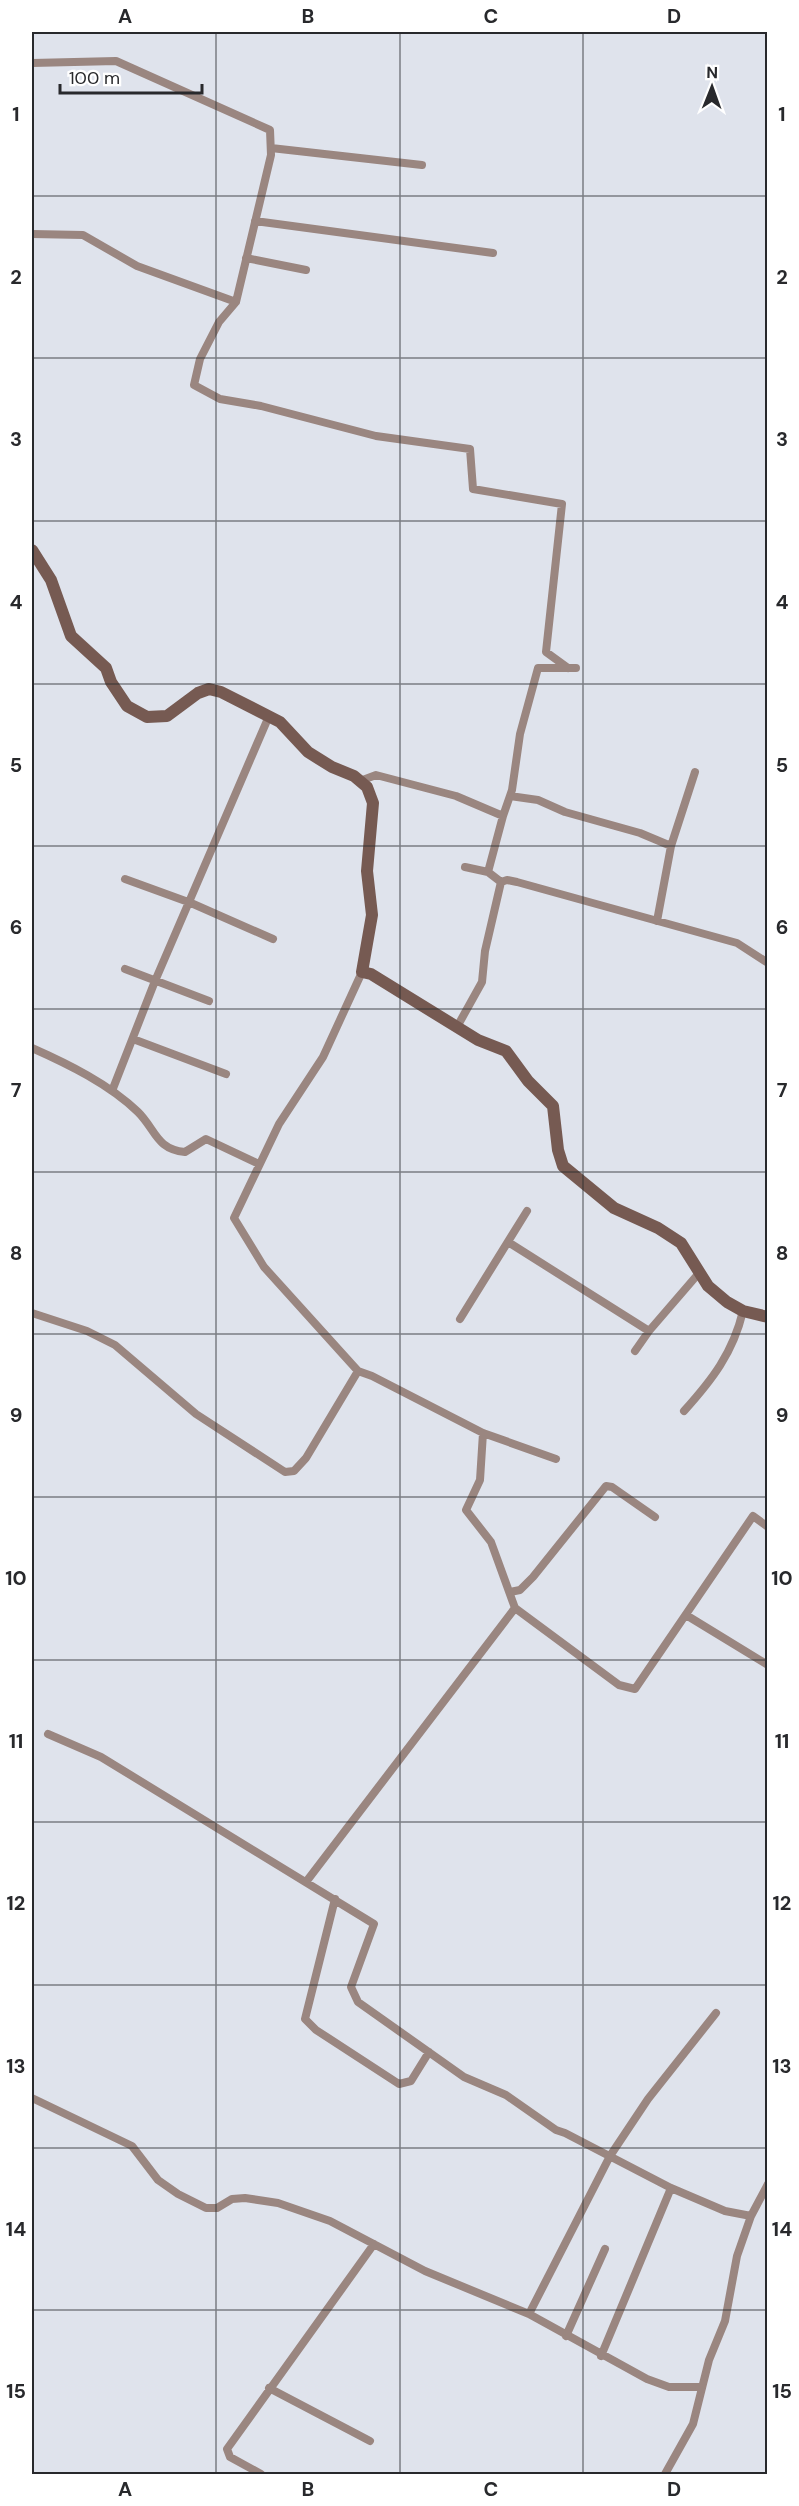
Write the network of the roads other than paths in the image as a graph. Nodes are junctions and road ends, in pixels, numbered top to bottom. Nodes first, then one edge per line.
1 (32, 63) edge
2 (271, 148) junction
3 (422, 165) dead end
4 (255, 221) junction
5 (32, 234) edge
6 (493, 253) dead end
7 (246, 258) junction
8 (306, 270) dead end
9 (236, 302) junction
10 (32, 550) edge
11 (269, 716) junction
12 (694, 772) dead end
13 (360, 781) junction
14 (510, 796) junction
15 (503, 816) junction
16 (671, 846) junction
17 (465, 867) dead end
18 (488, 872) junction
19 (125, 879) dead end
20 (501, 882) junction
21 (191, 903) junction
22 (657, 921) junction
23 (273, 939) dead end
24 (768, 963) edge
25 (125, 969) dead end
26 (362, 972) junction
27 (156, 981) junction
28 (209, 1001) dead end
29 (457, 1027) junction
30 (133, 1038) junction
31 (32, 1048) edge
32 (226, 1074) dead end
33 (112, 1091) junction
34 (259, 1164) junction
35 (527, 1211) dead end
36 (508, 1242) junction
37 (699, 1273) junction
38 (743, 1311) junction
39 (32, 1313) edge
40 (768, 1317) edge
41 (460, 1319) dead end
42 (649, 1331) junction
43 (635, 1351) dead end
44 (358, 1371) junction
45 (684, 1411) dead end
46 (483, 1433) junction
47 (556, 1459) dead end
48 (655, 1517) dead end
49 (768, 1527) edge
50 (510, 1592) junction
51 (515, 1608) junction
52 (686, 1615) junction
53 (768, 1665) edge
54 (48, 1734) dead end
55 (306, 1882) junction
56 (335, 1899) junction
57 (716, 2013) dead end
58 (429, 2052) junction
59 (32, 2098) edge
60 (610, 2156) junction
61 (768, 2184) edge
62 (671, 2187) junction
63 (752, 2216) junction
64 (374, 2244) junction
65 (605, 2248) dead end
66 (529, 2314) junction
67 (566, 2336) junction
68 (601, 2356) junction
69 (702, 2387) junction
70 (269, 2388) junction
71 (370, 2441) dead end
72 (261, 2475) edge
73 (665, 2475) edge

1 - 2 street
2 - 3 street
2 - 4 street
4 - 6 street
4 - 7 street
5 - 9 street
7 - 8 street
7 - 9 street
9 - 14 street
10 - 11 street
11 - 13 street
11 - 21 street
12 - 16 street
13 - 15 street
13 - 26 street
14 - 15 street
14 - 16 street
15 - 18 street
16 - 22 street
17 - 18 street
18 - 20 street
19 - 21 street
20 - 22 street
20 - 29 street
21 - 23 street
21 - 27 street
22 - 24 street
25 - 27 street
26 - 29 street
26 - 34 street
27 - 28 street
27 - 30 street
29 - 37 street
30 - 32 street
30 - 33 street
31 - 33 street
33 - 34 street
34 - 44 street
35 - 36 street
36 - 41 street
36 - 42 street
37 - 38 street
37 - 42 street
38 - 40 street
38 - 45 street
39 - 44 street
42 - 43 street
44 - 46 street
46 - 47 street
46 - 50 street
48 - 50 street
49 - 52 street
50 - 51 street
51 - 52 street
51 - 55 street
52 - 53 street
54 - 55 street
55 - 56 street
56 - 58 street
56 - 58 street
57 - 60 street
58 - 60 street
59 - 64 street
60 - 62 street
60 - 66 street
61 - 63 street
62 - 63 street
62 - 68 street
63 - 69 street
64 - 66 street
64 - 70 street
65 - 67 street
66 - 67 street
67 - 68 street
68 - 69 street
69 - 73 street
70 - 71 street
70 - 72 street

